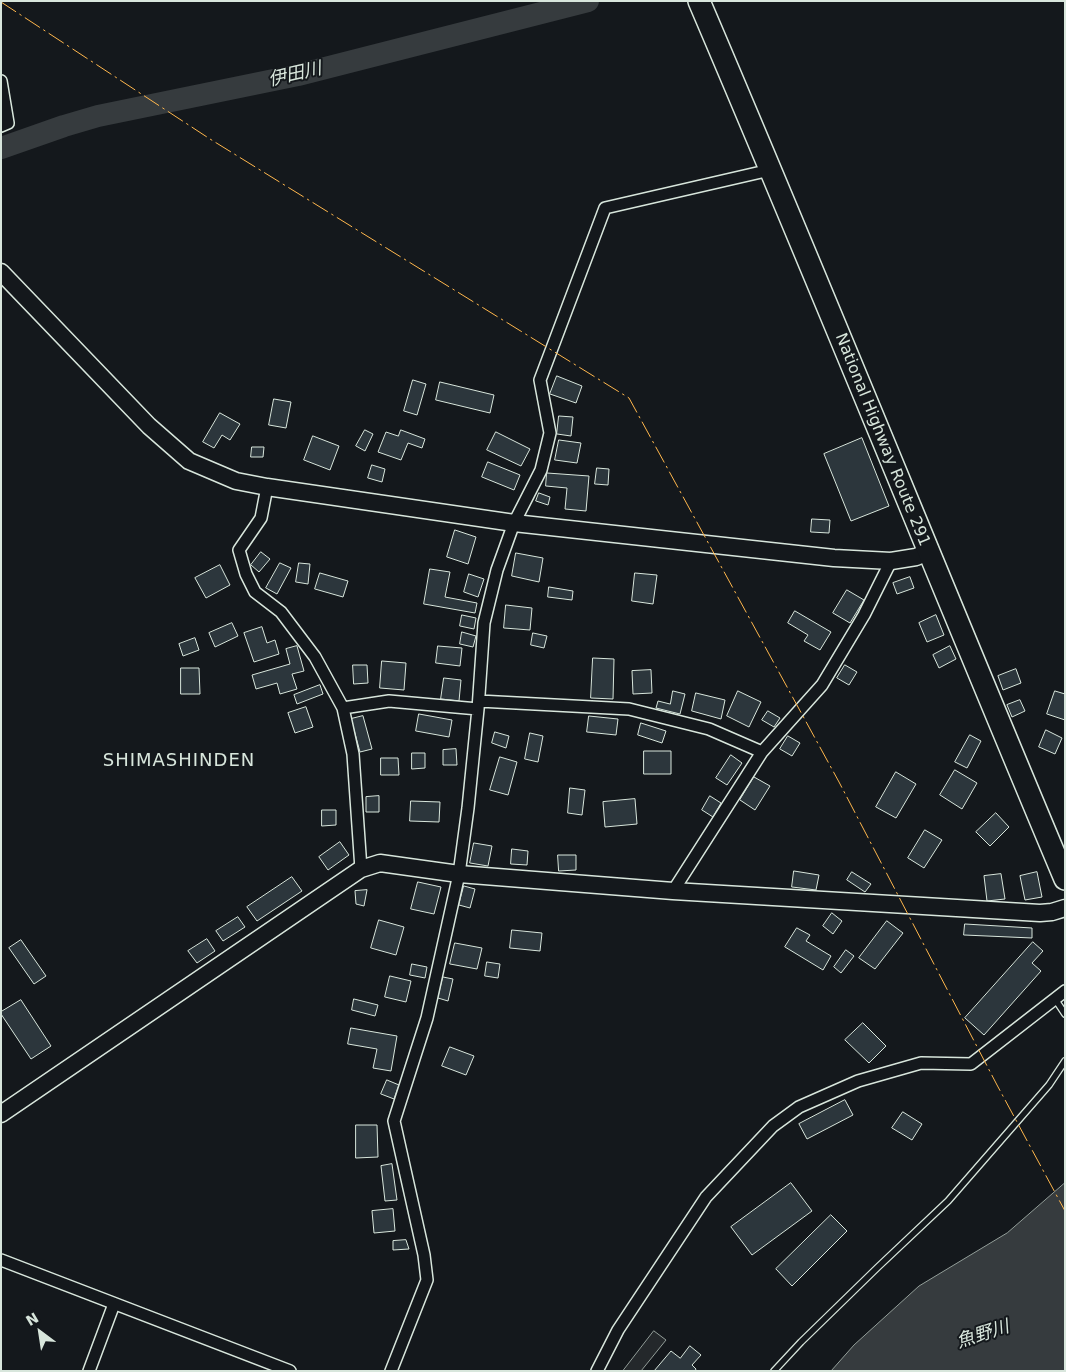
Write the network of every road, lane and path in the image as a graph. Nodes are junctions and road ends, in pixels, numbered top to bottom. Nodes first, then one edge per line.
1 (699, 1) edge
2 (1, 81) edge
3 (1, 126) edge
4 (770, 170) junction
5 (1, 272) edge
6 (267, 488) junction
7 (514, 523) junction
8 (928, 552) junction
9 (891, 561) junction
10 (479, 705) junction
11 (343, 708) junction
12 (762, 752) junction
13 (361, 869) junction
14 (459, 874) junction
15 (1065, 880) edge
16 (673, 891) junction
17 (1065, 908) edge
18 (1065, 990) edge
19 (1056, 999) junction
20 (1065, 1014) edge
21 (1065, 1061) edge
22 (1, 1114) edge
23 (1, 1260) edge
24 (114, 1304) junction
25 (89, 1371) edge
26 (290, 1371) edge
27 (391, 1371) edge
28 (597, 1371) edge
29 (774, 1371) edge

1 - 4 highway, National Highway Route 291
2 - 3 street
4 - 7 street
4 - 8 highway, National Highway Route 291
5 - 6 street
6 - 7 street
6 - 11 street
7 - 9 street
7 - 10 street
8 - 9 street
8 - 15 highway, National Highway Route 291
9 - 12 street
10 - 11 street
10 - 12 street
10 - 14 street
11 - 13 street
12 - 16 street
13 - 14 street
13 - 22 street
14 - 16 street
14 - 27 street
16 - 17 street
18 - 19 street
19 - 20 lane
19 - 28 street
21 - 29 lane
23 - 24 street
24 - 25 street
24 - 26 street

